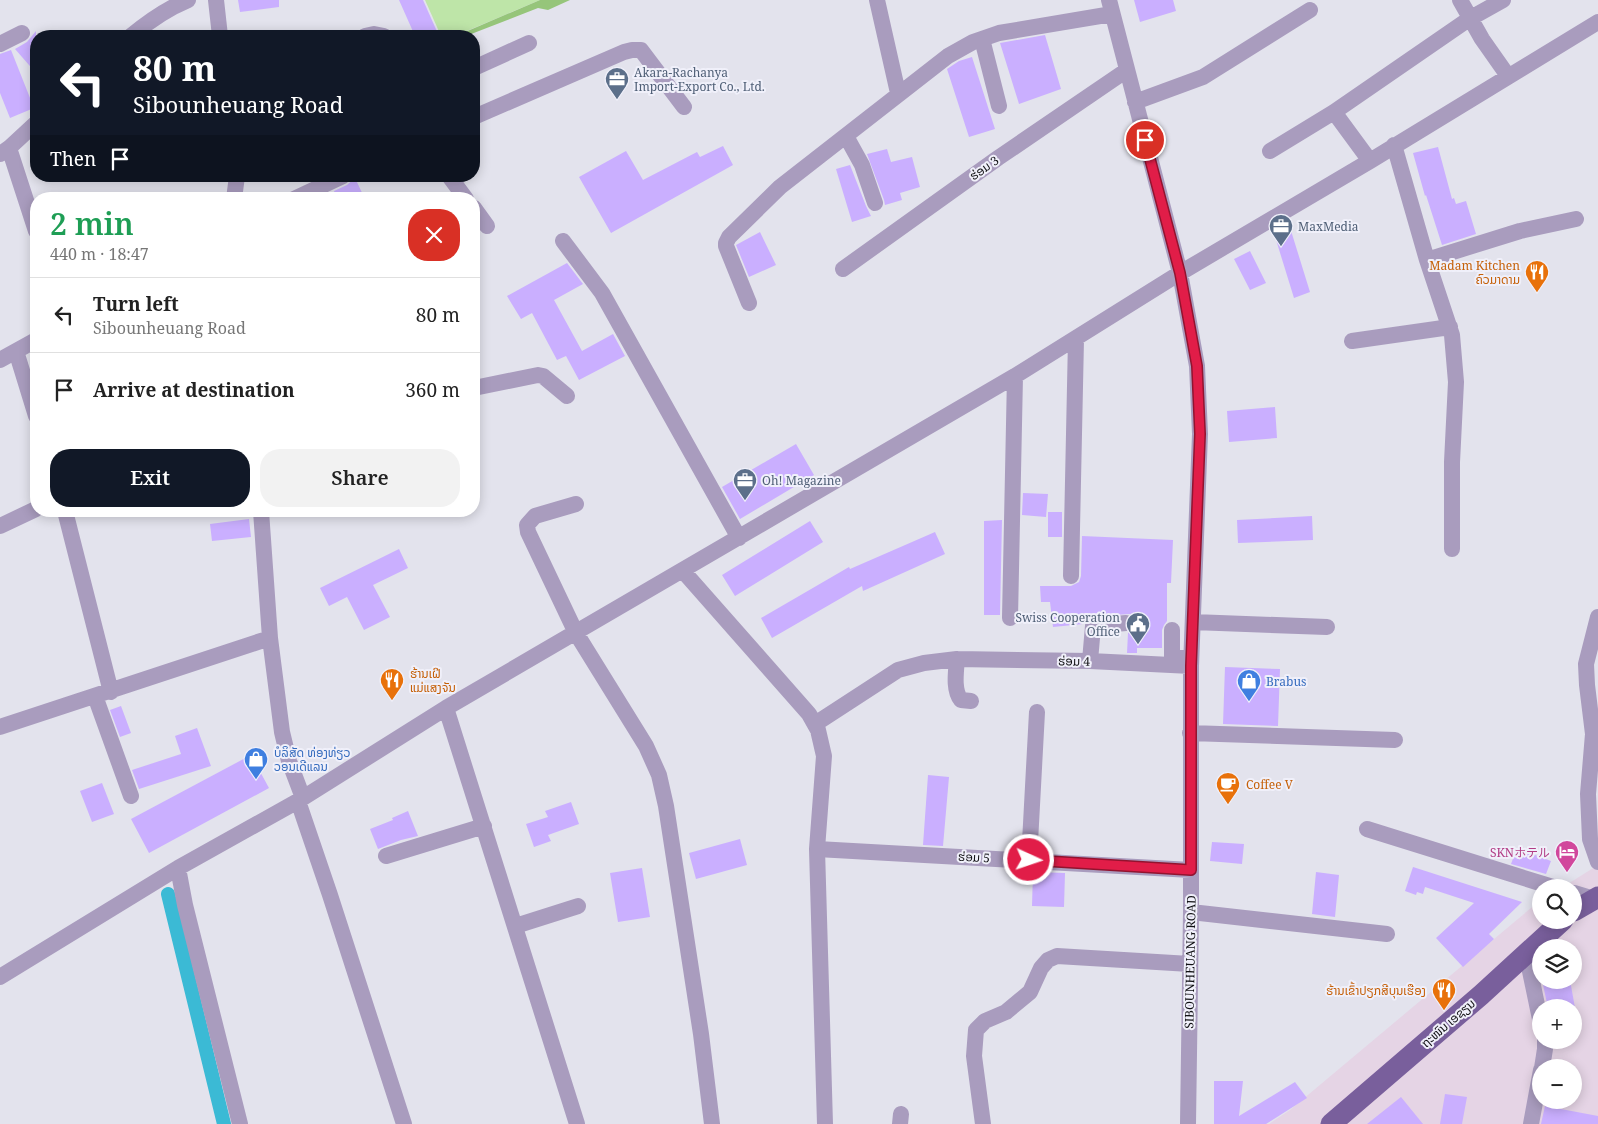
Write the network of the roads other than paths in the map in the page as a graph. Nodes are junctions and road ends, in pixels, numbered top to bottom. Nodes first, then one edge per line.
1 (188, 0) edge
2 (216, 0) edge
3 (878, 0) edge
4 (1460, 0) edge
5 (1503, 0) edge
6 (1110, 7) edge
7 (1310, 10) dead end
8 (1469, 19) junction
9 (1598, 22) edge
10 (140, 30) edge
11 (219, 30) edge
12 (22, 33) dead end
13 (982, 39) junction
14 (530, 43) dead end
15 (0, 44) edge
16 (480, 65) edge
17 (1127, 70) junction
18 (1508, 76) junction
19 (898, 93) junction
20 (1135, 102) junction
21 (999, 106) dead end
22 (684, 107) dead end
23 (1334, 112) junction
24 (480, 114) edge
25 (30, 128) edge
26 (846, 136) junction
27 (1394, 145) junction
28 (4, 151) edge
29 (1270, 151) dead end
30 (1370, 161) junction
31 (330, 182) edge
32 (309, 192) edge
33 (876, 203) dead end
34 (30, 216) edge
35 (480, 216) edge
36 (1576, 219) dead end
37 (487, 226) dead end
38 (564, 241) dead end
39 (1427, 260) junction
40 (842, 269) dead end
41 (1180, 273) junction
42 (749, 303) dead end
43 (1450, 327) junction
44 (1076, 339) junction
45 (1352, 341) dead end
46 (30, 343) edge
47 (16, 351) junction
48 (0, 360) edge
49 (1015, 376) junction
50 (480, 387) edge
51 (30, 396) edge
52 (567, 396) dead end
53 (576, 504) dead end
54 (30, 512) edge
55 (66, 517) edge
56 (261, 517) edge
57 (0, 526) edge
58 (739, 538) junction
59 (1452, 549) dead end
60 (683, 571) junction
61 (1071, 576) dead end
62 (1598, 617) edge
63 (1010, 618) dead end
64 (1193, 622) junction
65 (1126, 623) dead end
66 (1327, 627) dead end
67 (1172, 630) dead end
68 (576, 633) junction
69 (270, 638) junction
70 (957, 660) junction
71 (1090, 661) junction
72 (1191, 662) junction
73 (103, 694) junction
74 (970, 702) dead end
75 (446, 708) junction
76 (1037, 712) dead end
77 (815, 724) junction
78 (0, 727) edge
79 (1190, 733) junction
80 (1395, 740) dead end
81 (131, 796) dead end
82 (300, 799) junction
83 (484, 826) junction
84 (1367, 829) dead end
85 (817, 849) junction
86 (386, 856) dead end
87 (1029, 860) junction
88 (1598, 862) edge
89 (178, 868) junction
90 (1191, 870) junction
91 (1532, 881) edge
92 (1582, 895) edge
93 (1596, 898) edge
94 (578, 906) dead end
95 (1582, 906) edge
96 (1191, 912) junction
97 (515, 926) junction
98 (1553, 929) edge
99 (1388, 934) dead end
100 (1526, 952) junction
101 (1190, 964) junction
102 (0, 977) edge
103 (1536, 999) edge
104 (1534, 1109) edge
105 (240, 1124) edge
106 (404, 1124) edge
107 (577, 1124) edge
108 (712, 1124) edge
109 (825, 1124) edge
110 (982, 1124) edge
111 (1188, 1124) edge
112 (1331, 1124) edge
113 (1531, 1124) edge

1 - 10 street
2 - 11 street
3 - 19 street
4 - 8 street
5 - 8 street
6 - 13 street
6 - 17 street, SIBOUNHEUANG ROAD
7 - 20 street
8 - 18 street
8 - 23 street
9 - 18 street
12 - 15 street
13 - 19 street
13 - 21 street
14 - 16 street
17 - 20 street, SIBOUNHEUANG ROAD
17 - 40 street, ຮ່ອມ 3
18 - 27 street
19 - 26 street
20 - 41 street, SIBOUNHEUANG ROAD
22 - 24 street
23 - 29 street
23 - 30 street
25 - 28 street
26 - 33 street
26 - 42 street
27 - 30 street
27 - 39 street
28 - 34 street
30 - 41 street
31 - 32 street
35 - 37 street
36 - 39 street
38 - 58 street
39 - 43 street
41 - 44 street
41 - 64 street, SIBOUNHEUANG ROAD
43 - 45 street
43 - 59 street
44 - 49 street
44 - 61 street
46 - 47 street
47 - 48 street
47 - 51 street
49 - 58 street
49 - 63 street
50 - 52 street
53 - 68 street
54 - 57 street
55 - 73 street
56 - 69 street
58 - 60 street
60 - 68 street
60 - 77 street
62 - 88 street
64 - 66 street
64 - 72 street, SIBOUNHEUANG ROAD
65 - 71 street
67 - 72 street
68 - 75 street
68 - 108 street
69 - 73 street
69 - 82 street
70 - 71 street, ຮ່ອມ 4
70 - 74 street
70 - 77 street, ຮ່ອມ 4
71 - 72 street, ຮ່ອມ 4
72 - 79 street, SIBOUNHEUANG ROAD
73 - 78 street
73 - 81 street
75 - 82 street
75 - 83 street
76 - 87 street
77 - 85 street
79 - 80 street
79 - 90 street, SIBOUNHEUANG ROAD
82 - 89 street
82 - 106 street
83 - 86 street
83 - 97 street
84 - 91 street
85 - 87 street, ຮ່ອມ 5
85 - 109 street
87 - 90 street, ຮ່ອມ 5
89 - 102 street
89 - 105 street
90 - 96 street, SIBOUNHEUANG ROAD
92 - 93 street
93 - 95 main road
94 - 97 street
96 - 99 street
96 - 101 street, SIBOUNHEUANG ROAD
97 - 107 street
98 - 100 main road, ຖະໜົນ ເອຊຽນ
100 - 103 street
100 - 112 main road, ຖະໜົນ ເອຊຽນ
101 - 110 street
101 - 111 street, SIBOUNHEUANG ROAD
104 - 113 street

